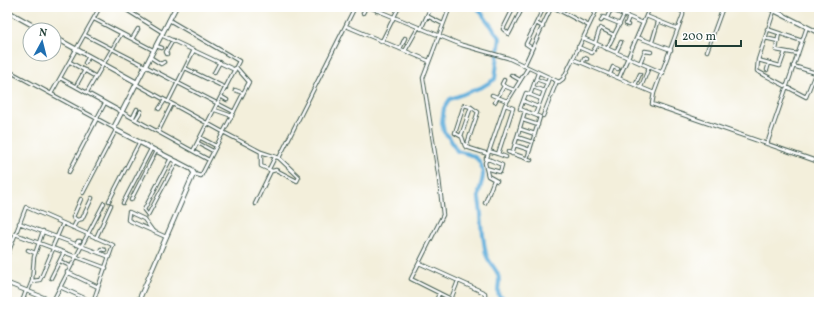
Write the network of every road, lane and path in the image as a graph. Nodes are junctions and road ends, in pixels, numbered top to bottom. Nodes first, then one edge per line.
1 (100, 7) edge
2 (122, 7) edge
3 (132, 7) edge
4 (176, 7) edge
5 (355, 7) edge
6 (366, 7) edge
7 (369, 7) edge
8 (379, 7) edge
9 (399, 7) edge
10 (431, 7) edge
11 (440, 7) edge
12 (514, 7) edge
13 (524, 7) edge
14 (544, 7) edge
15 (598, 7) edge
16 (605, 7) edge
17 (618, 7) edge
18 (650, 7) edge
19 (675, 7) edge
20 (723, 7) edge
21 (767, 7) edge
22 (552, 8) edge
23 (625, 8) dead end
24 (611, 9) junction
25 (7, 11) edge
26 (377, 11) junction
27 (616, 11) junction
28 (774, 11) junction
29 (130, 12) junction
30 (363, 13) dead end
31 (427, 16) junction
32 (626, 16) junction
33 (646, 16) junction
34 (394, 18) junction
35 (607, 18) junction
36 (94, 19) junction
37 (169, 20) junction
38 (601, 21) dead end
39 (27, 22) edge
40 (658, 22) junction
41 (536, 23) junction
42 (443, 24) junction
43 (620, 24) junction
44 (643, 24) junction
45 (628, 25) dead end
46 (346, 26) junction
47 (589, 26) junction
48 (543, 27) junction
49 (807, 27) junction
50 (419, 28) junction
51 (138, 29) dead end
52 (678, 29) junction
53 (767, 29) junction
54 (162, 33) junction
55 (779, 33) junction
56 (819, 33) edge
57 (121, 34) junction
58 (85, 35) junction
59 (614, 35) junction
60 (438, 36) junction
61 (637, 37) junction
62 (405, 38) dead end
63 (583, 38) junction
64 (765, 38) junction
65 (132, 39) junction
66 (172, 40) junction
67 (382, 41) junction
68 (778, 41) junction
69 (802, 41) junction
70 (62, 42) edge
71 (621, 42) dead end
72 (652, 42) junction
73 (596, 44) junction
74 (156, 46) junction
75 (162, 48) dead end
76 (532, 48) junction
77 (578, 48) junction
78 (400, 49) junction
79 (607, 49) junction
80 (76, 50) junction
81 (112, 50) junction
82 (153, 50) junction
83 (194, 50) junction
84 (671, 50) junction
85 (406, 51) junction
86 (707, 51) dead end
87 (616, 52) junction
88 (651, 52) dead end
89 (785, 52) junction
90 (167, 54) dead end
91 (798, 54) junction
92 (89, 56) junction
93 (150, 57) junction
94 (628, 58) junction
95 (573, 59) junction
96 (587, 59) dead end
97 (758, 60) junction
98 (429, 61) junction
99 (70, 62) junction
100 (164, 62) dead end
101 (220, 62) junction
102 (583, 62) junction
103 (85, 63) dead end
104 (640, 63) junction
105 (770, 63) junction
106 (819, 64) edge
107 (103, 65) junction
108 (145, 66) junction
109 (524, 66) junction
110 (793, 66) junction
111 (649, 67) junction
112 (185, 68) junction
113 (236, 68) junction
114 (528, 68) junction
115 (618, 69) dead end
116 (7, 70) edge
117 (85, 70) junction
118 (767, 70) dead end
119 (214, 73) dead end
120 (538, 73) junction
121 (663, 73) junction
122 (816, 73) junction
123 (610, 74) junction
124 (640, 74) dead end
125 (511, 76) dead end
126 (96, 77) junction
127 (60, 78) junction
128 (549, 78) junction
129 (619, 78) junction
130 (536, 79) junction
131 (504, 80) dead end
132 (520, 80) junction
133 (557, 81) junction
134 (136, 83) junction
135 (547, 83) junction
136 (178, 84) junction
137 (635, 85) junction
138 (76, 86) junction
139 (504, 86) junction
140 (533, 87) junction
141 (641, 87) junction
142 (786, 87) junction
143 (226, 88) junction
144 (235, 90) dead end
145 (514, 90) junction
146 (544, 91) junction
147 (87, 92) junction
148 (243, 93) junction
149 (654, 93) junction
150 (51, 94) junction
151 (492, 95) dead end
152 (530, 95) junction
153 (222, 97) junction
154 (497, 97) junction
155 (541, 99) junction
156 (227, 100) dead end
157 (166, 101) junction
158 (507, 101) junction
159 (523, 101) junction
160 (495, 102) dead end
161 (105, 103) junction
162 (172, 104) junction
163 (218, 104) junction
164 (181, 105) dead end
165 (505, 105) junction
166 (471, 107) junction
167 (538, 107) junction
168 (179, 108) junction
169 (137, 109) dead end
170 (160, 109) dead end
171 (215, 110) junction
172 (525, 111) junction
173 (122, 112) junction
174 (141, 112) dead end
175 (234, 112) junction
176 (535, 115) junction
177 (232, 116) junction
178 (543, 116) dead end
179 (133, 118) junction
180 (96, 119) junction
181 (136, 119) junction
182 (523, 120) junction
183 (208, 124) junction
184 (538, 125) junction
185 (520, 129) junction
186 (115, 130) junction
187 (158, 132) junction
188 (223, 132) junction
189 (535, 134) junction
190 (461, 136) junction
191 (517, 137) junction
192 (201, 138) junction
193 (532, 142) junction
194 (140, 143) junction
195 (198, 143) junction
196 (767, 144) junction
197 (515, 145) junction
198 (216, 146) junction
199 (466, 147) junction
200 (151, 149) junction
201 (530, 150) junction
202 (156, 151) junction
203 (193, 151) junction
204 (213, 152) junction
205 (261, 152) junction
206 (489, 152) junction
207 (508, 152) dead end
208 (498, 154) junction
209 (512, 154) junction
210 (277, 157) junction
211 (506, 157) dead end
212 (171, 158) junction
213 (486, 158) junction
214 (527, 159) junction
215 (209, 160) junction
216 (531, 160) dead end
217 (176, 161) junction
218 (819, 162) edge
219 (486, 168) junction
220 (165, 170) junction
221 (270, 170) junction
222 (69, 172) dead end
223 (170, 173) junction
224 (194, 174) junction
225 (83, 193) dead end
226 (92, 198) dead end
227 (81, 199) dead end
228 (131, 200) dead end
229 (109, 201) dead end
230 (122, 202) dead end
231 (104, 203) dead end
232 (485, 203) dead end
233 (255, 204) dead end
234 (111, 205) dead end
235 (77, 220) junction
236 (19, 223) junction
237 (63, 223) junction
238 (73, 228) junction
239 (152, 230) junction
240 (43, 232) junction
241 (15, 234) junction
242 (88, 235) junction
243 (56, 237) junction
244 (166, 237) junction
245 (96, 238) junction
246 (80, 241) dead end
247 (38, 244) junction
248 (76, 245) junction
249 (81, 247) junction
250 (52, 249) junction
251 (28, 250) dead end
252 (105, 250) dead end
253 (64, 252) junction
254 (35, 253) junction
255 (99, 254) junction
256 (7, 256) edge
257 (75, 257) junction
258 (110, 257) junction
259 (60, 261) junction
260 (419, 263) junction
261 (70, 266) junction
262 (106, 268) junction
263 (67, 272) junction
264 (51, 278) dead end
265 (32, 281) junction
266 (458, 281) junction
267 (7, 283) edge
268 (60, 287) junction
269 (98, 287) junction
270 (27, 290) junction
271 (439, 294) junction
272 (451, 299) junction
273 (22, 302) edge
274 (54, 302) edge
275 (93, 302) edge
276 (138, 302) edge
277 (436, 302) edge
278 (457, 302) edge
279 (485, 302) edge

1 - 36 street
2 - 29 street
3 - 29 street
4 - 37 main road
5 - 46 street
6 - 30 street
7 - 26 street
8 - 26 street
9 - 34 street
10 - 31 street
11 - 42 street
12 - 13 street
14 - 41 street
15 - 47 street
16 - 24 street
17 - 27 street
18 - 33 street
19 - 52 street
20 - 86 street
21 - 28 main road
22 - 47 street
22 - 48 street
23 - 32 street
24 - 27 street
24 - 35 street
25 - 39 main road
26 - 34 street
27 - 32 street
28 - 49 main road
28 - 53 street
29 - 54 street
31 - 42 street
31 - 50 street
32 - 43 street
32 - 44 street
32 - 45 street
33 - 40 street
33 - 44 street
34 - 50 street
34 - 67 street
35 - 38 street
35 - 43 street
36 - 57 street
36 - 58 street
37 - 54 main road
37 - 113 street
40 - 52 street
40 - 72 street
41 - 48 street
41 - 76 street
42 - 60 street
43 - 59 street
44 - 61 street
46 - 67 street
46 - 210 street
47 - 63 street
48 - 76 street
49 - 56 main road
49 - 69 street
50 - 60 street
50 - 85 street
51 - 65 street
52 - 84 street
53 - 55 street
53 - 64 street
54 - 66 street
54 - 74 main road
55 - 68 street
55 - 69 street
57 - 65 street
57 - 81 street
58 - 80 street
58 - 81 street
59 - 73 street
59 - 79 street
60 - 98 street
60 - 109 street
61 - 72 street
61 - 94 street
62 - 78 street
63 - 73 street
63 - 77 street
64 - 68 street
64 - 97 street
65 - 82 street
66 - 83 street
66 - 90 street
67 - 78 street
68 - 89 street
69 - 91 street
70 - 80 main road
71 - 87 street
72 - 84 street
73 - 77 street
73 - 79 street
74 - 75 street
74 - 82 main road
76 - 109 street
77 - 95 street
78 - 85 street
79 - 87 street
80 - 92 main road
80 - 99 street
81 - 107 street
81 - 108 street
82 - 93 main road
83 - 101 street
83 - 112 street
84 - 121 street
85 - 98 street
87 - 94 street
88 - 104 street
89 - 91 street
89 - 105 street
91 - 110 street
92 - 103 street
92 - 107 main road
93 - 100 street
93 - 108 main road
94 - 104 street
94 - 129 street
95 - 102 street
95 - 133 street
96 - 102 street
97 - 105 street
97 - 142 street
98 - 260 street
99 - 117 street
99 - 127 street
101 - 113 street
101 - 119 street
102 - 123 street
104 - 111 street
105 - 118 street
106 - 122 street
107 - 126 street
107 - 134 main road
108 - 134 main road
108 - 136 street
109 - 114 street
110 - 122 street
110 - 142 street
111 - 121 street
111 - 141 street
112 - 136 street
112 - 143 street
113 - 143 street
113 - 148 street
114 - 120 street
114 - 132 street
115 - 123 street
116 - 150 street
117 - 126 street
117 - 138 street
120 - 128 street
120 - 130 street
121 - 149 street
122 - 142 street
123 - 129 street
124 - 137 street
125 - 132 street
126 - 147 street
127 - 138 street
127 - 150 street
128 - 133 street
128 - 135 street
129 - 137 street
130 - 135 street
130 - 140 street
131 - 139 street
132 - 145 street
133 - 178 street
134 - 157 street
134 - 173 main road
135 - 146 street
136 - 157 street
136 - 163 street
137 - 141 street
138 - 147 street
139 - 145 street
139 - 154 street
140 - 146 street
140 - 152 street
141 - 149 street
142 - 196 street
143 - 153 street
144 - 148 street
145 - 158 street
146 - 155 street
147 - 161 street
148 - 175 street
149 - 196 street
150 - 180 street
151 - 154 street
152 - 155 street
152 - 159 street
153 - 156 street
153 - 163 street
154 - 158 street
154 - 160 street
155 - 167 street
157 - 162 street
157 - 170 street
158 - 165 street
159 - 167 street
159 - 172 street
161 - 173 street
161 - 180 street
162 - 168 street
162 - 187 street
163 - 171 street
163 - 175 street
164 - 168 street
165 - 206 street
165 - 208 street
166 - 190 street
166 - 190 street
166 - 199 street
167 - 176 street
168 - 183 street
169 - 179 street
171 - 177 street
171 - 183 street
172 - 176 street
172 - 182 street
173 - 179 street
173 - 186 main road
174 - 181 street
175 - 177 street
176 - 184 street
177 - 188 street
179 - 181 street
180 - 186 street
180 - 222 street
181 - 187 street
182 - 184 street
182 - 185 street
183 - 188 street
183 - 192 street
184 - 189 street
185 - 189 street
185 - 191 street
186 - 194 main road
186 - 225 street
187 - 203 street
188 - 198 street
188 - 205 street
189 - 193 street
190 - 199 street
191 - 193 street
191 - 197 street
192 - 195 street
192 - 198 street
193 - 201 street
194 - 200 main road
194 - 229 street
195 - 203 street
195 - 204 street
196 - 218 street
197 - 201 street
197 - 209 street
198 - 204 street
199 - 206 street
200 - 202 main road
200 - 230 street
201 - 214 street
202 - 212 main road
202 - 228 street
203 - 215 street
204 - 215 street
205 - 210 street
205 - 221 street
206 - 208 street
206 - 213 street
207 - 209 street
208 - 211 street
209 - 214 street
210 - 221 street
210 - 221 street
212 - 217 main road
212 - 220 street
213 - 219 street
213 - 219 street
214 - 216 street
215 - 224 street
217 - 223 street
217 - 224 main road
219 - 232 street
220 - 223 street
220 - 223 street
221 - 233 street
224 - 244 main road
226 - 235 street
227 - 235 street
231 - 242 street
234 - 245 street
235 - 238 street
236 - 237 street
236 - 240 street
236 - 241 street
237 - 238 street
237 - 243 street
238 - 242 street
239 - 239 street
239 - 244 street
240 - 243 street
240 - 247 street
241 - 247 street
241 - 256 street
242 - 245 street
242 - 249 street
243 - 248 street
243 - 250 street
244 - 276 main road
245 - 258 street
246 - 248 street
247 - 250 street
247 - 254 street
248 - 249 street
249 - 255 street
249 - 257 street
250 - 253 street
250 - 265 street
251 - 254 street
252 - 255 street
253 - 257 street
253 - 259 street
254 - 265 street
255 - 258 street
257 - 261 street
257 - 262 street
258 - 262 street
259 - 261 street
259 - 264 street
260 - 266 street
260 - 271 street
261 - 263 street
262 - 269 street
263 - 268 street
263 - 269 street
265 - 270 street
266 - 272 street
266 - 279 street
267 - 270 street
268 - 274 street
268 - 275 street
269 - 275 street
270 - 273 street
270 - 274 street
271 - 272 street
271 - 277 street
272 - 278 street

